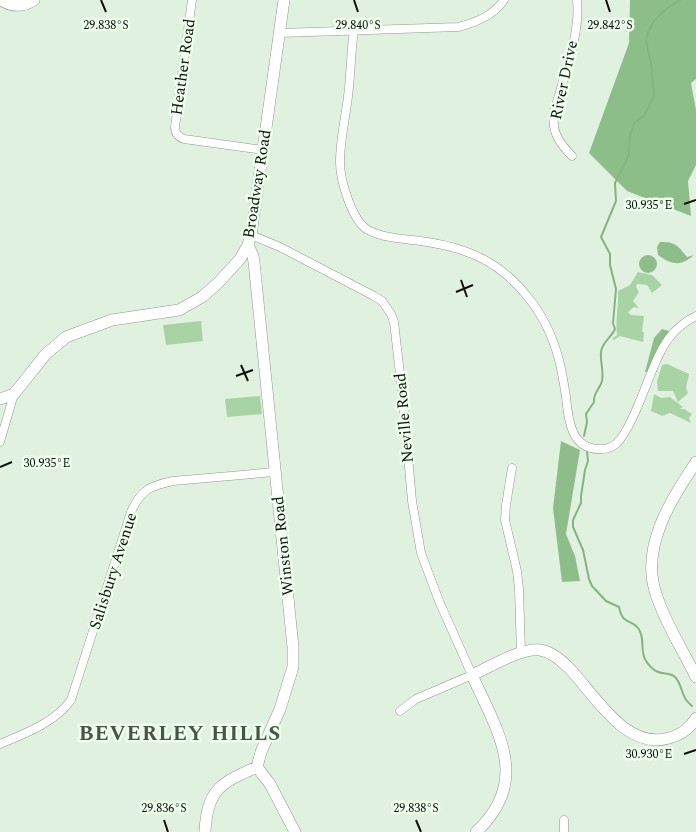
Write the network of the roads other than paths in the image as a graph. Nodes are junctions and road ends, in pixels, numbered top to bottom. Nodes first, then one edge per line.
1 (1, 0) edge
2 (34, 0) edge
3 (192, 0) edge
4 (284, 0) edge
5 (504, 0) edge
6 (577, 0) edge
7 (354, 31) junction
8 (280, 33) junction
9 (263, 150) junction
10 (572, 156) dead end
11 (249, 240) junction
12 (696, 316) edge
13 (14, 394) junction
14 (0, 398) edge
15 (0, 442) edge
16 (696, 462) edge
17 (512, 468) dead end
18 (275, 472) junction
19 (521, 652) junction
20 (472, 675) junction
21 (696, 678) edge
22 (400, 711) dead end
23 (696, 718) edge
24 (0, 744) edge
25 (257, 767) junction
26 (564, 820) dead end
27 (205, 832) edge
28 (295, 832) edge
29 (476, 832) edge
30 (564, 832) edge

1 - 2 street
3 - 9 street, Heather Road
4 - 8 street, Broadway Road
5 - 7 street
6 - 10 street, River Drive
7 - 8 street
7 - 12 street
8 - 9 street, Broadway Road
9 - 11 street, Broadway Road
11 - 13 street, Broadway Road
11 - 18 street, Winston Road
11 - 20 street, Neville Road
13 - 14 street
13 - 15 street
16 - 21 street
17 - 19 street
18 - 24 street, Salisbury Avenue
18 - 25 street, Winston Road
19 - 20 street
19 - 23 street
20 - 22 street
20 - 29 street
25 - 27 street
25 - 28 street
26 - 30 street

